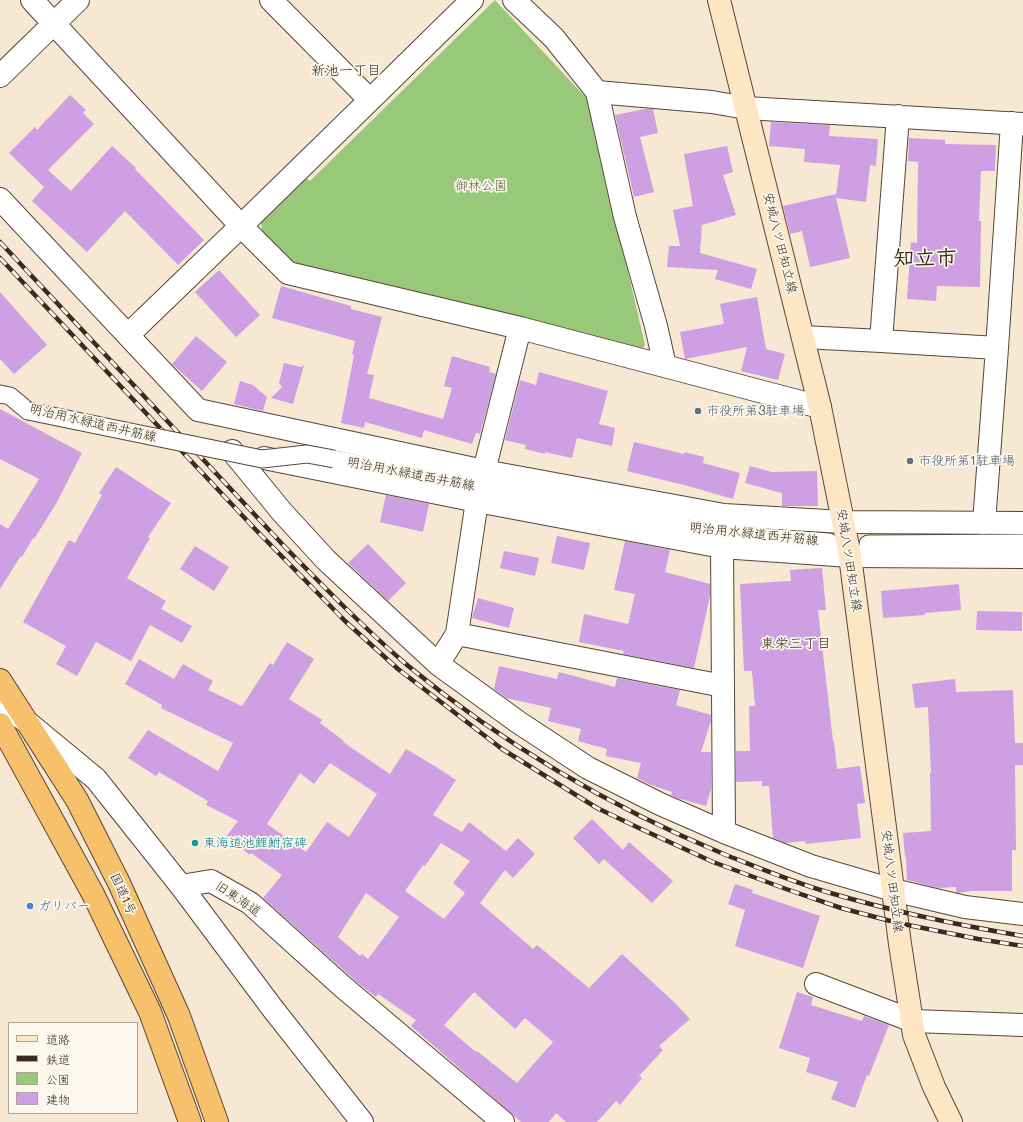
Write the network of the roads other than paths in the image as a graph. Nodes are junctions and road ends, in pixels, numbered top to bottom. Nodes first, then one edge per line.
1 (32, 0) edge
2 (78, 0) edge
3 (271, 0) edge
4 (472, 0) edge
5 (514, 0) edge
6 (719, 0) edge
7 (54, 24) junction
8 (0, 76) edge
9 (597, 92) junction
10 (370, 100) junction
11 (746, 108) junction
12 (898, 116) junction
13 (1018, 123) edge
14 (0, 199) edge
15 (241, 226) junction
16 (520, 328) junction
17 (128, 335) junction
18 (803, 337) junction
19 (881, 341) junction
20 (997, 348) junction
21 (665, 366) junction
22 (0, 394) edge
23 (820, 407) junction
24 (484, 471) junction
25 (477, 501) junction
26 (843, 522) junction
27 (984, 522) junction
28 (1023, 523) edge
29 (829, 542) dead end
30 (1023, 543) edge
31 (868, 544) dead end
32 (722, 547) junction
33 (850, 556) junction
34 (1023, 557) edge
35 (457, 634) junction
36 (438, 664) junction
37 (0, 680) edge
38 (722, 686) junction
39 (0, 703) edge
40 (27, 722) junction
41 (0, 724) edge
42 (724, 832) junction
43 (181, 886) junction
44 (893, 890) junction
45 (1023, 914) edge
46 (816, 984) dead end
47 (913, 1021) junction
48 (1023, 1025) edge
49 (190, 1122) edge
50 (217, 1122) edge
51 (362, 1122) edge
52 (503, 1122) edge
53 (951, 1122) edge

1 - 7 street
2 - 7 street
3 - 10 street
4 - 10 street
5 - 9 street
6 - 11 main road, 安城八ツ田知立線
7 - 8 street
7 - 15 street
9 - 11 street
9 - 21 street
10 - 15 street
11 - 12 street
11 - 18 main road, 安城八ツ田知立線
12 - 13 street
12 - 19 street
13 - 20 street
14 - 17 street
15 - 16 street
15 - 17 street
16 - 21 street
16 - 24 street
17 - 24 street
18 - 19 street
18 - 23 main road, 安城八ツ田知立線
19 - 20 street
20 - 27 street
21 - 23 street
22 - 29 street, 明治用水緑道西井筋線, bridge
23 - 26 main road, 安城八ツ田知立線
24 - 26 street
25 - 32 street
25 - 35 street
25 - 36 street
26 - 27 street
26 - 33 main road, 安城八ツ田知立線
27 - 28 street
30 - 31 street
32 - 33 street
32 - 38 street
33 - 34 street
33 - 44 main road, 安城八ツ田知立線
35 - 36 street
35 - 38 street
36 - 42 street
37 - 40 highway, 国道1号
38 - 42 street
39 - 40 street
40 - 43 street
40 - 50 highway, 国道1号
41 - 49 highway, 国道1号
42 - 44 street
43 - 51 street
43 - 52 street, 旧東海道
44 - 45 street
44 - 47 main road, 安城八ツ田知立線
46 - 47 street
47 - 48 street
47 - 53 main road, 安城八ツ田知立線

